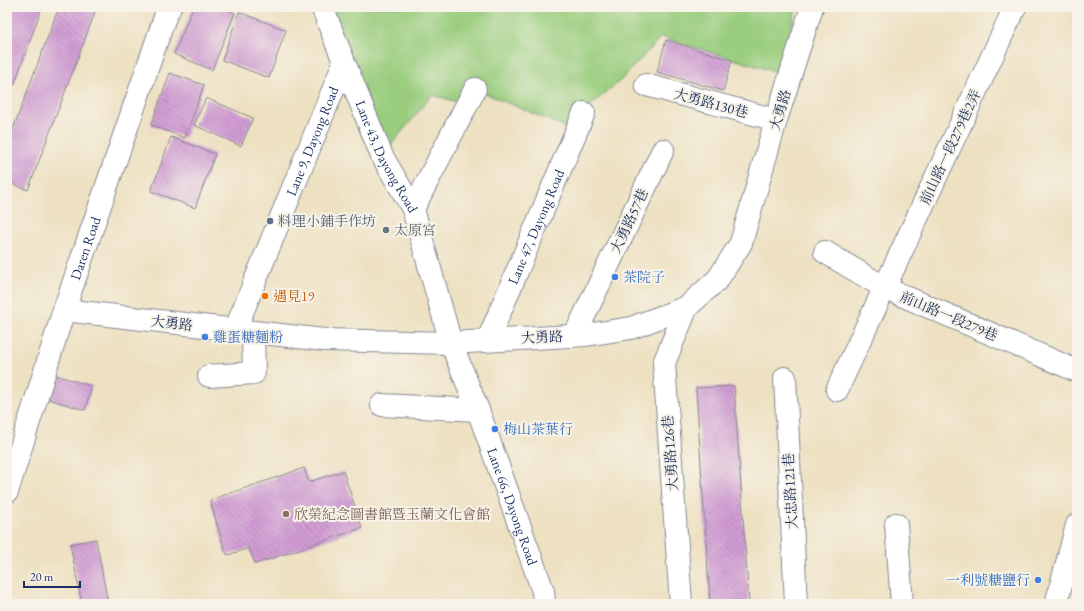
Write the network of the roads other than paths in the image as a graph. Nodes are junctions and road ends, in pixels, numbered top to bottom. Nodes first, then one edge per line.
1 (170, 7) edge
2 (322, 7) edge
3 (812, 7) edge
4 (1015, 7) edge
5 (344, 63) junction
6 (646, 85) dead end
7 (475, 89) dead end
8 (584, 112) dead end
9 (776, 120) junction
10 (663, 150) dead end
11 (413, 209) junction
12 (825, 252) dead end
13 (885, 288) junction
14 (687, 307) junction
15 (64, 310) junction
16 (244, 331) junction
17 (575, 335) junction
18 (488, 340) junction
19 (451, 343) junction
20 (1077, 371) edge
21 (209, 376) dead end
22 (785, 378) dead end
23 (837, 390) dead end
24 (382, 405) dead end
25 (478, 410) junction
26 (7, 492) edge
27 (896, 524) dead end
28 (1077, 525) edge
29 (544, 604) edge
30 (681, 604) edge
31 (796, 604) edge
32 (902, 604) edge
33 (1056, 604) edge

1 - 15 street, Daren Road
2 - 5 street, Lane 43, Dayong Road
3 - 9 street, 大勇路
4 - 13 street, 前山路一段279巷2弄
5 - 11 street, Lane 43, Dayong Road
5 - 16 street, Lane 9, Dayong Road
6 - 9 street, 大勇路130巷
7 - 11 street
8 - 18 street, Lane 47, Dayong Road
9 - 14 street, 大勇路
10 - 17 street, 大勇路57巷
11 - 19 street, Lane 43, Dayong Road
12 - 13 street, 前山路一段279巷
13 - 20 street, 前山路一段279巷
13 - 23 street, 前山路一段279巷2弄
14 - 17 street, 大勇路
14 - 30 street, 大勇路126巷
15 - 16 street, 大勇路
15 - 26 street, Daren Road
16 - 19 street, 大勇路
16 - 21 street
17 - 18 street, 大勇路
18 - 19 street, 大勇路
19 - 25 street, Lane 66, Dayong Road
22 - 31 street, 大忠路121巷
24 - 25 street
25 - 29 street, Lane 66, Dayong Road
27 - 32 street
28 - 33 street

